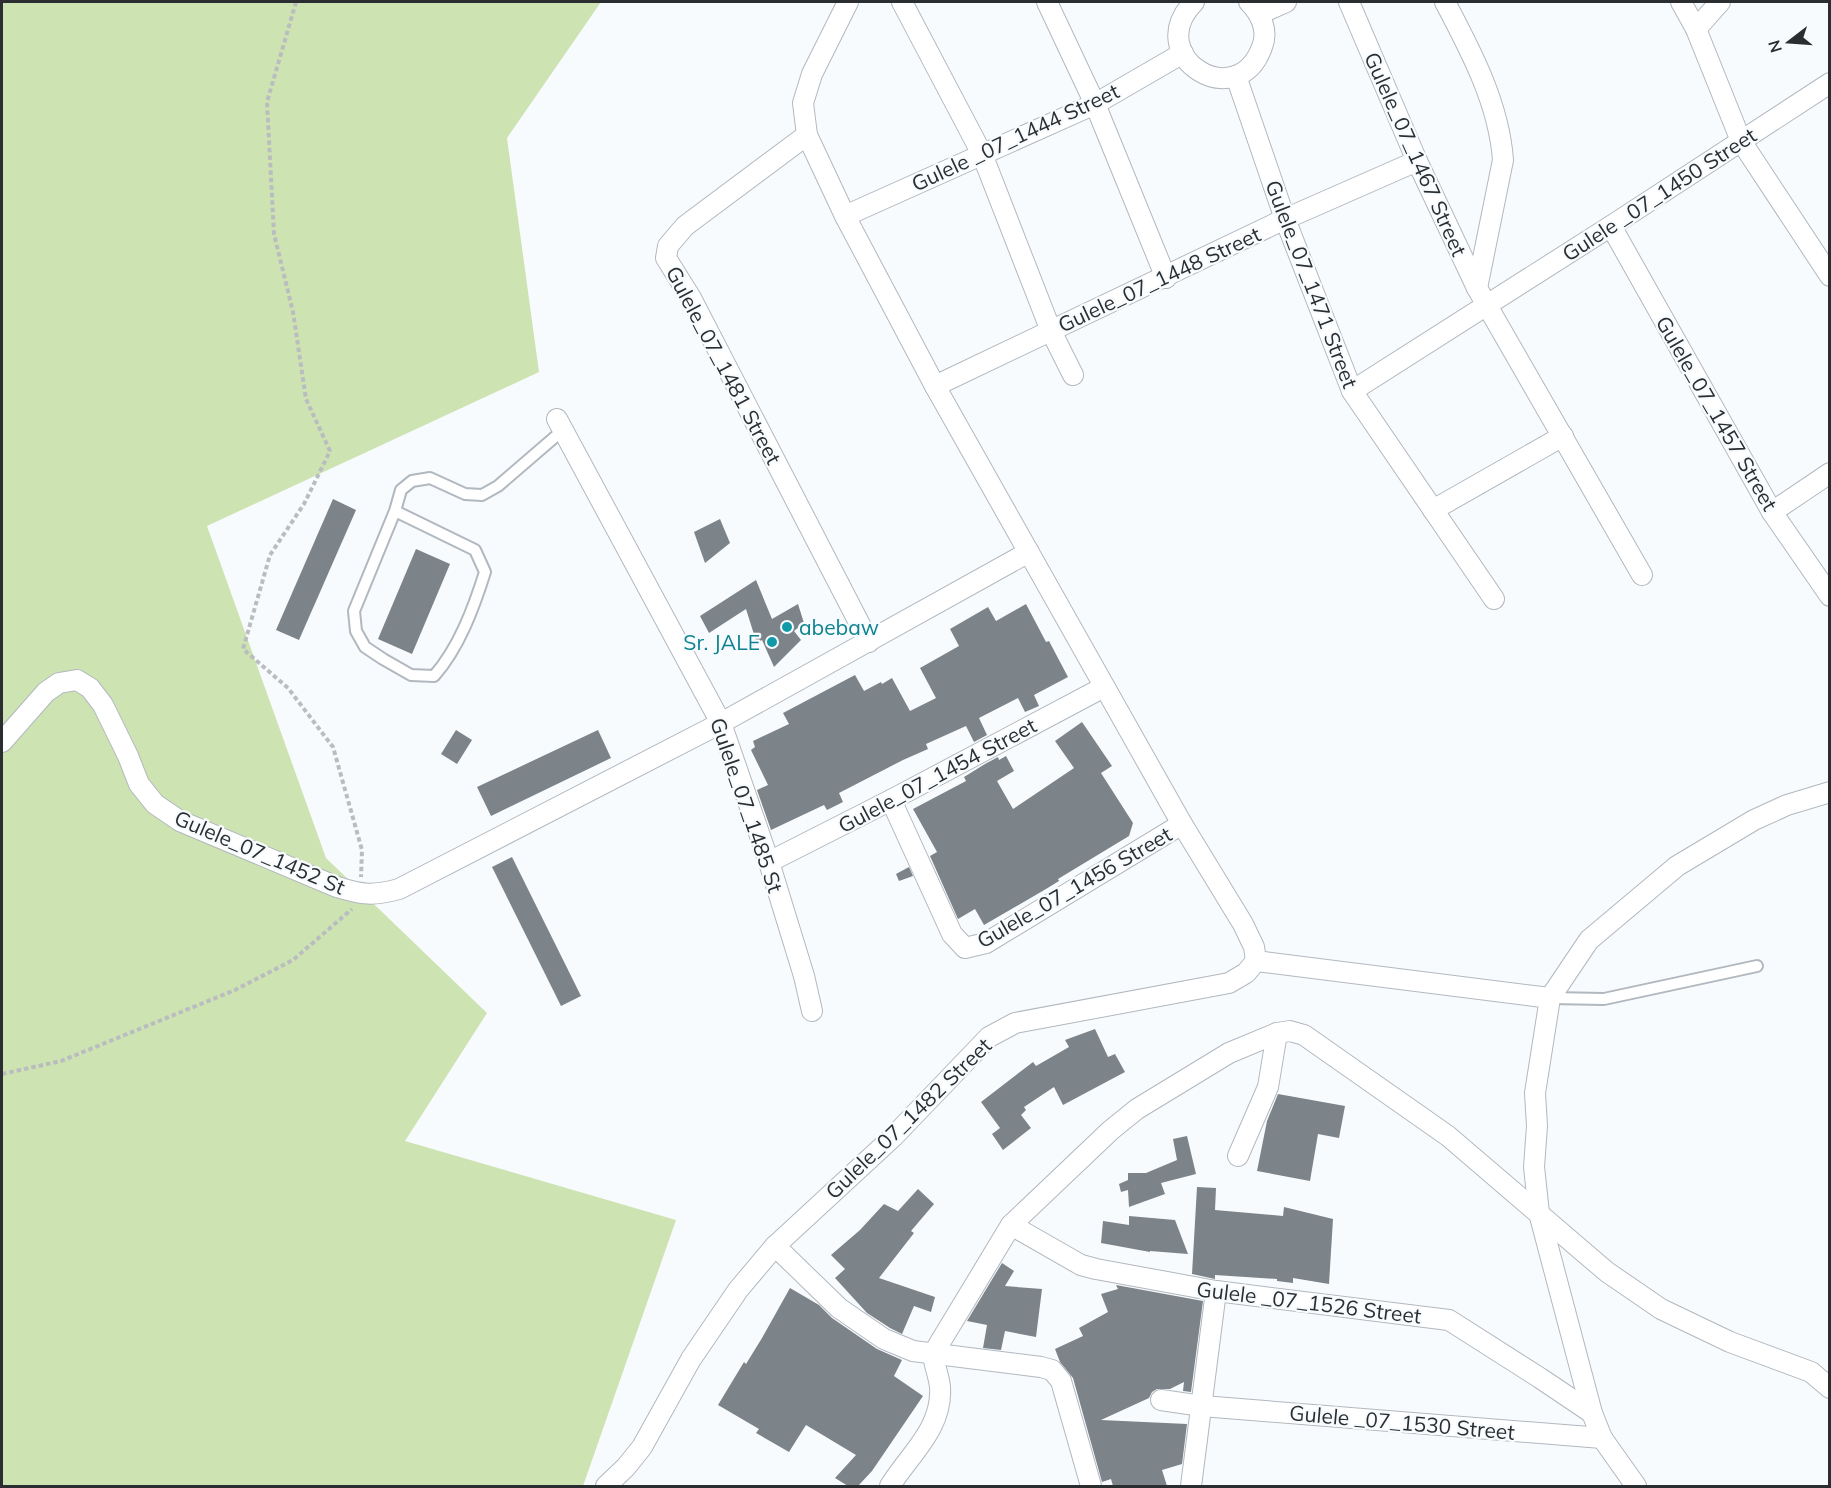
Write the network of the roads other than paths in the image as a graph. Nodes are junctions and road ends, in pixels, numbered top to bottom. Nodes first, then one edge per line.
1 (848, 2) edge
2 (902, 2) edge
3 (1047, 2) edge
4 (1194, 2) edge
5 (1286, 2) edge
6 (1349, 2) edge
7 (1445, 2) edge
8 (1681, 2) edge
9 (1720, 2) edge
10 (1254, 8) edge
11 (1696, 29) junction
12 (1183, 53) junction
13 (1236, 76) junction
14 (1830, 82) edge
15 (1095, 104) junction
16 (807, 135) junction
17 (1741, 141) junction
18 (982, 154) junction
19 (1417, 161) junction
20 (845, 216) junction
21 (1285, 219) junction
22 (1611, 226) junction
23 (1830, 276) edge
24 (1166, 278) junction
25 (1482, 296) junction
26 (1051, 331) junction
27 (1073, 375) dead end
28 (935, 386) junction
29 (1352, 390) junction
30 (560, 424) joint
31 (1563, 435) junction
32 (1830, 474) edge
33 (1433, 510) junction
34 (395, 511) junction
35 (1772, 512) junction
36 (1029, 552) junction
37 (1642, 575) dead end
38 (1830, 596) edge
39 (1494, 599) dead end
40 (869, 642) junction
41 (1104, 687) junction
42 (721, 723) junction
43 (2, 741) edge
44 (1830, 792) edge
45 (891, 800) junction
46 (1182, 824) junction
47 (769, 862) junction
48 (1256, 961) junction
49 (1756, 966) dead end
50 (1550, 998) junction
51 (812, 1011) dead end
52 (1277, 1033) junction
53 (1238, 1156) dead end
54 (1539, 1213) junction
55 (1011, 1225) junction
56 (776, 1246) junction
57 (1216, 1291) junction
58 (933, 1354) junction
59 (1828, 1384) edge
60 (1161, 1400) dead end
61 (1202, 1406) junction
62 (1592, 1413) junction
63 (1602, 1438) junction
64 (606, 1486) edge
65 (890, 1486) edge
66 (1091, 1486) edge
67 (1191, 1486) edge
68 (1636, 1486) edge

1 - 16 street
2 - 18 street
3 - 15 street
4 - 12 street
5 - 10 street
6 - 19 street, Gulele_07_1467 Street
7 - 25 street
8 - 11 street
9 - 11 street
10 - 13 street
11 - 17 street
12 - 13 street
12 - 15 street, Gulele _07_1444 Street
13 - 21 street, Gulele_07_1471 Street
14 - 17 street, Gulele _07_1450 Street
15 - 18 street, Gulele _07_1444 Street
15 - 24 street
16 - 20 street
16 - 40 street, Gulele_07_1481 Street
17 - 22 street, Gulele _07_1450 Street
17 - 23 street
18 - 20 street, Gulele _07_1444 Street
18 - 26 street
19 - 21 street, Gulele_07_1448 Street
19 - 25 street, Gulele_07_1467 Street
20 - 28 street
21 - 24 street, Gulele_07_1448 Street
21 - 29 street, Gulele_07_1471 Street
22 - 25 street, Gulele _07_1450 Street
22 - 35 street, Gulele_07_1457 Street
24 - 26 street, Gulele_07_1448 Street
25 - 29 street, Gulele _07_1450 Street
25 - 31 street, Gulele_07_1467 Street
26 - 27 street
26 - 28 street, Gulele_07_1448 Street
28 - 36 street
29 - 33 street, Gulele_07_1471 Street
30 - 34 lane
30 - 42 street, Gulele_07_1485 St
31 - 33 street
31 - 37 street, Gulele_07_1467 Street
32 - 35 street
33 - 39 street, Gulele_07_1471 Street
34 - 34 lane
35 - 38 street, Gulele_07_1457 Street
36 - 40 street, Gulele_07_1452 St
36 - 41 street
40 - 42 street, Gulele_07_1452 St
41 - 45 street, Gulele_07_1454 Street
41 - 46 street
42 - 43 street, Gulele_07_1452 St
42 - 47 street, Gulele_07_1485 St
44 - 50 street
45 - 46 street, Gulele_07_1456 Street
45 - 47 street, Gulele_07_1454 Street
46 - 48 street
47 - 51 street, Gulele_07_1485 St
48 - 50 street
48 - 56 street, Gulele_07_1482 Street
49 - 50 lane
50 - 54 street
52 - 53 street
52 - 54 street
52 - 55 street
54 - 59 street
54 - 62 street
55 - 57 street, Gulele _07_1526 Street
55 - 58 street
56 - 58 street
56 - 64 street, Gulele_07_1482 Street
57 - 61 street
57 - 62 street, Gulele _07_1526 Street
58 - 65 street
58 - 66 street
60 - 61 street, Gulele _07_1530 Street
61 - 63 street, Gulele _07_1530 Street
61 - 67 street
62 - 63 street
63 - 68 street

